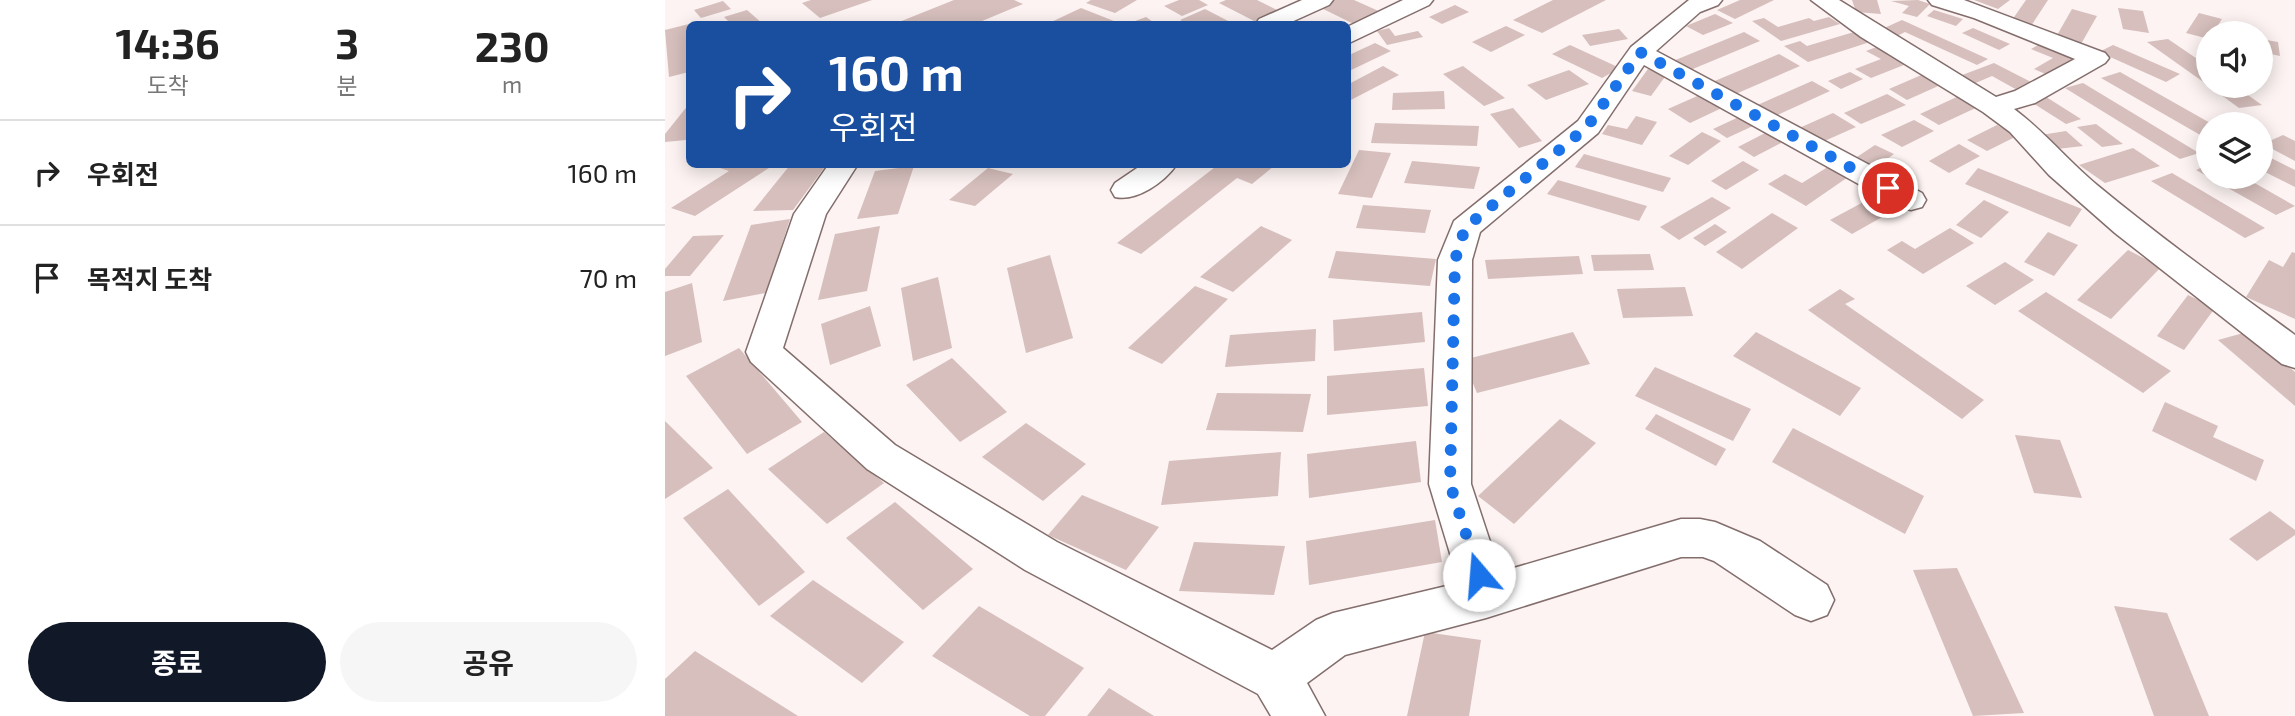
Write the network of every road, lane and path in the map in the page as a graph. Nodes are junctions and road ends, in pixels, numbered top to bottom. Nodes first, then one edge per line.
1 (1321, 0) edge
2 (1420, 0) edge
3 (1710, 0) edge
4 (1823, 0) edge
5 (1940, 0) edge
6 (1275, 21) edge
7 (1351, 35) edge
8 (1640, 52) junction
9 (1993, 106) junction
10 (841, 168) edge
11 (1157, 168) edge
12 (1126, 190) dead end
13 (1911, 200) dead end
14 (2295, 354) edge
15 (1486, 597) junction
16 (1811, 600) dead end
17 (1287, 696) edge

1 - 6 street
2 - 7 street
3 - 8 street
4 - 9 street
5 - 9 street
8 - 13 street
8 - 15 street
9 - 14 street
10 - 17 street
11 - 12 street
15 - 16 street
15 - 17 street

